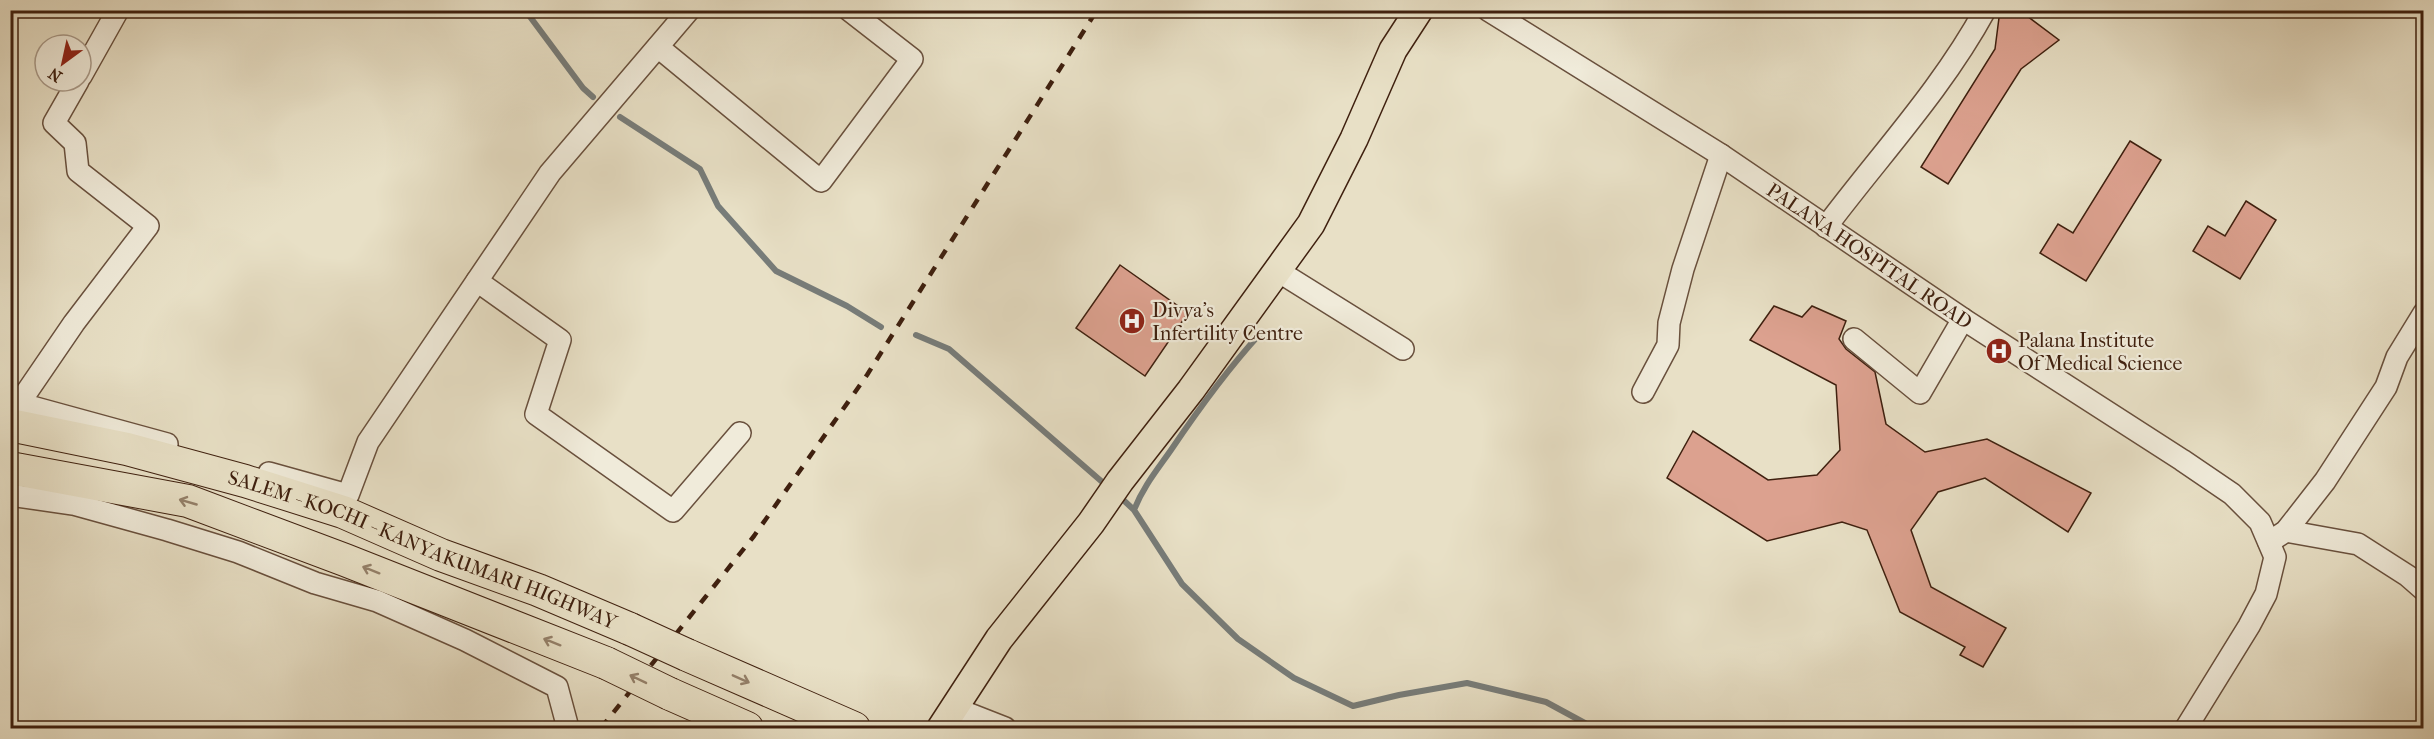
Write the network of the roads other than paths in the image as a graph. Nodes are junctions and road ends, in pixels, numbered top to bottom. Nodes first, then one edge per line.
1 (118, 10) edge
2 (689, 10) edge
3 (849, 10) edge
4 (1419, 10) edge
5 (1488, 10) edge
6 (1985, 10) edge
7 (658, 47) junction
8 (93, 55) edge
9 (71, 93) edge
10 (1721, 155) junction
11 (1826, 227) junction
12 (1278, 271) junction
13 (477, 281) junction
14 (2424, 313) edge
15 (1963, 319) junction
16 (1854, 339) dead end
17 (1403, 349) dead end
18 (1643, 392) dead end
19 (14, 409) edge
20 (740, 433) dead end
21 (10, 468) edge
22 (10, 495) edge
23 (2277, 537) junction
24 (2424, 590) edge
25 (947, 718) edge
26 (567, 729) edge
27 (747, 729) edge
28 (854, 729) edge
29 (1005, 729) edge
30 (2186, 729) edge

1 - 8 street
2 - 7 street
3 - 7 street
4 - 12 main road
5 - 10 street, PALANA HOSPITAL ROAD
6 - 11 street
7 - 13 street
9 - 19 street
10 - 11 street, PALANA HOSPITAL ROAD
10 - 18 street
11 - 15 street, PALANA HOSPITAL ROAD
12 - 17 street
12 - 25 main road
13 - 19 street
13 - 20 street
14 - 23 street
15 - 16 street
15 - 23 street, PALANA HOSPITAL ROAD
19 -> 28 highway, SALEM - KOCHI - KANYAKUMARI HIGHWAY, bridge
27 -> 21 highway, SALEM - KOCHI - KANYAKUMARI HIGHWAY, bridge
22 - 26 street
23 - 24 street
23 - 30 street, PALANA HOSPITAL ROAD
25 - 29 street

